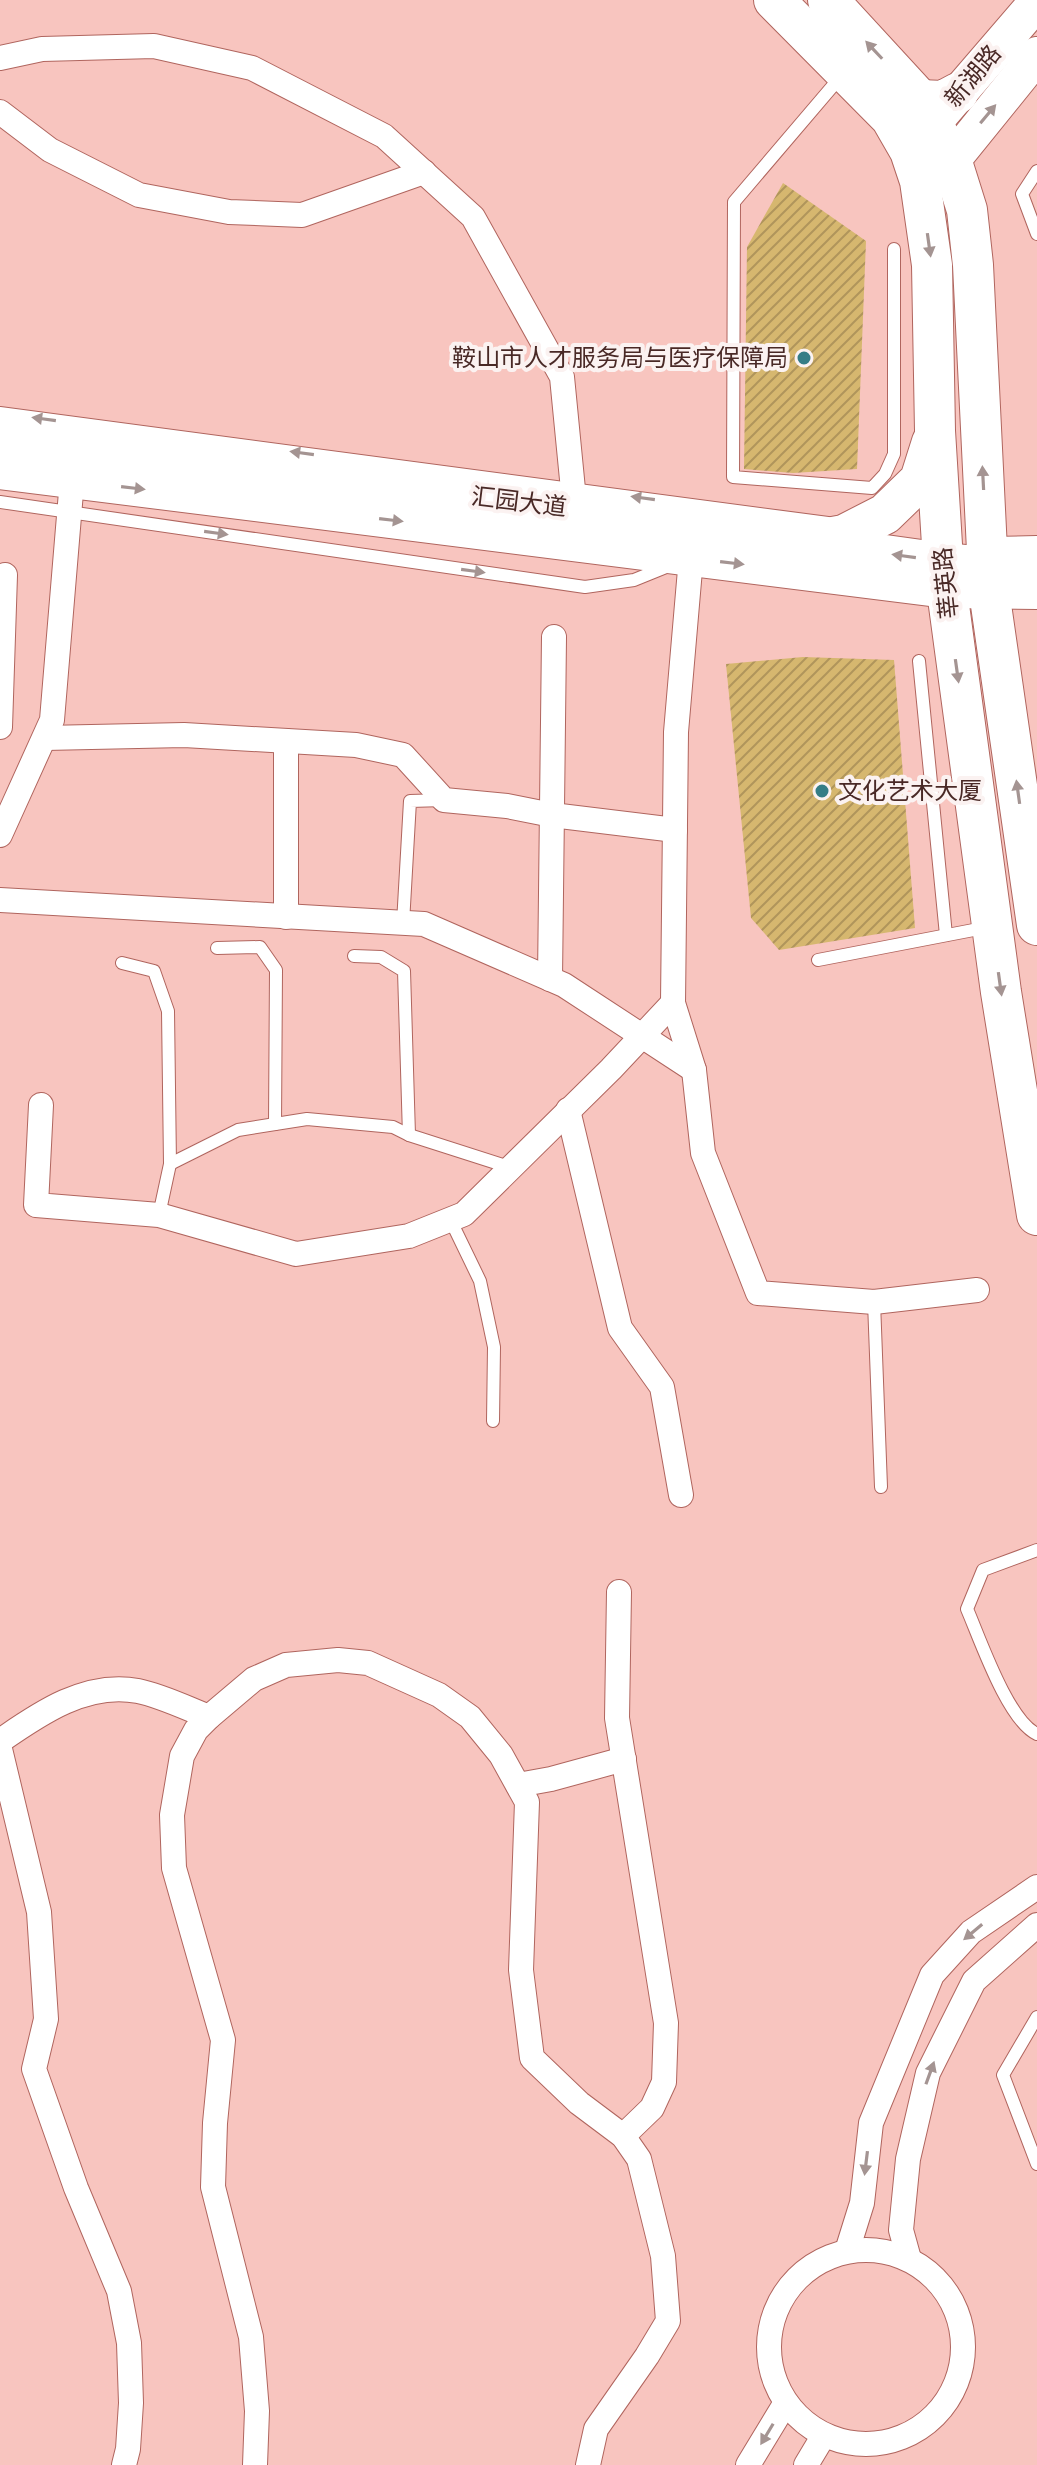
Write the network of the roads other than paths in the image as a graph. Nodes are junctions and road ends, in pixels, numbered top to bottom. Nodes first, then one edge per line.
1 (774, 0) edge
2 (828, 0) edge
3 (1037, 2) edge
4 (0, 58) edge
5 (1035, 63) edge
6 (845, 72) junction
7 (0, 112) edge
8 (931, 117) junction
9 (951, 159) junction
10 (1037, 171) edge
11 (424, 172) junction
12 (923, 197) junction
13 (1037, 234) edge
14 (894, 249) dead end
15 (0, 413) edge
16 (935, 431) junction
17 (0, 436) edge
18 (0, 471) edge
19 (72, 479) junction
20 (574, 499) junction
21 (0, 502) edge
22 (859, 527) junction
23 (806, 542) junction
24 (1037, 542) edge
25 (691, 558) junction
26 (1037, 565) edge
27 (988, 567) junction
28 (5, 575) dead end
29 (944, 576) junction
30 (1037, 591) edge
31 (554, 637) dead end
32 (919, 661) dead end
33 (0, 727) edge
34 (45, 738) junction
35 (286, 741) junction
36 (444, 800) junction
37 (552, 815) junction
38 (675, 830) junction
39 (0, 835) edge
40 (0, 900) edge
41 (286, 917) junction
42 (403, 923) junction
43 (1037, 925) edge
44 (992, 927) junction
45 (946, 935) junction
46 (217, 948) dead end
47 (354, 956) dead end
48 (818, 960) dead end
49 (122, 963) dead end
50 (550, 979) junction
51 (673, 1003) junction
52 (642, 1036) junction
53 (694, 1070) junction
54 (41, 1105) dead end
55 (568, 1110) junction
56 (275, 1124) junction
57 (409, 1135) junction
58 (170, 1164) junction
59 (509, 1167) junction
60 (159, 1215) junction
61 (1037, 1215) edge
62 (450, 1219) junction
63 (977, 1290) dead end
64 (874, 1302) junction
65 (493, 1421) dead end
66 (881, 1487) dead end
67 (681, 1495) dead end
68 (1037, 1550) edge
69 (619, 1592) dead end
70 (209, 1717) junction
71 (1037, 1734) edge
72 (0, 1741) edge
73 (0, 1749) edge
74 (624, 1759) junction
75 (518, 1785) junction
76 (1037, 1887) edge
77 (1037, 1925) edge
78 (1037, 2017) edge
79 (623, 2136) junction
80 (1037, 2164) edge
81 (847, 2251) junction
82 (909, 2259) junction
83 (785, 2404) junction
84 (824, 2435) junction
85 (124, 2465) edge
86 (255, 2465) edge
87 (588, 2465) edge
88 (748, 2465) edge
89 (806, 2465) edge

1 - 6 main road, 莘英路
8 -> 2 main road, 莘英路
3 - 8 main road, 新湖路
4 - 11 street
9 -> 5 main road, 新湖路
6 - 8 main road, 莘英路
6 - 14 lane
7 - 11 street
8 - 9 main road, 莘英路
8 - 12 main road, 莘英路
9 - 12 main road, 新湖路
27 -> 9 main road, 莘英路
10 - 13 lane
11 - 20 street
12 -> 16 main road, 莘英路
20 -> 15 lane
16 - 22 main road
16 - 29 main road, 莘英路
17 - 19 main road, 汇园大道
18 - 19 main road, 汇园大道
19 - 20 main road, 汇园大道
19 - 21 lane
19 -> 25 main road, 汇园大道
19 - 34 street
22 -> 20 lane
20 - 23 main road, 汇园大道
22 - 23 main road
29 -> 23 main road, 汇园大道
24 - 27 lane
25 -> 29 main road, 汇园大道
25 - 38 street
26 - 27 main road, 汇园大道
27 - 29 main road, 汇园大道
27 - 30 main road, 汇园大道
43 -> 27 main road, 莘英路
28 - 33 street
29 -> 44 main road, 莘英路
31 - 37 street
32 - 45 lane
34 - 35 street
34 - 39 street
35 - 36 street
35 - 41 street
36 - 37 street
36 - 42 lane
37 - 38 street
37 - 50 street
38 - 51 street
40 - 41 street
41 - 42 street
42 - 50 street
44 - 45 lane
44 -> 61 main road, 莘英路
45 - 48 lane
46 - 56 lane
47 - 57 lane
49 - 58 lane
50 - 52 street
51 - 52 street
51 - 53 street
52 - 53 street
52 - 55 street
53 - 64 street
54 - 60 street
55 - 59 street
55 - 67 street
56 - 57 lane
56 - 58 lane
57 - 59 lane
58 - 60 lane
59 - 62 street
60 - 62 street
62 - 65 lane
63 - 64 street
64 - 66 lane
68 - 71 lane
69 - 74 street
70 - 72 street
70 - 75 street
70 - 86 street
73 - 85 street
74 - 75 street
74 - 79 street
75 - 79 street
76 -> 81 street
82 -> 77 street
78 - 80 lane
79 - 87 street
81 - 82 street
81 - 83 street
82 - 84 street
83 - 84 street
83 -> 88 street
84 - 89 street

